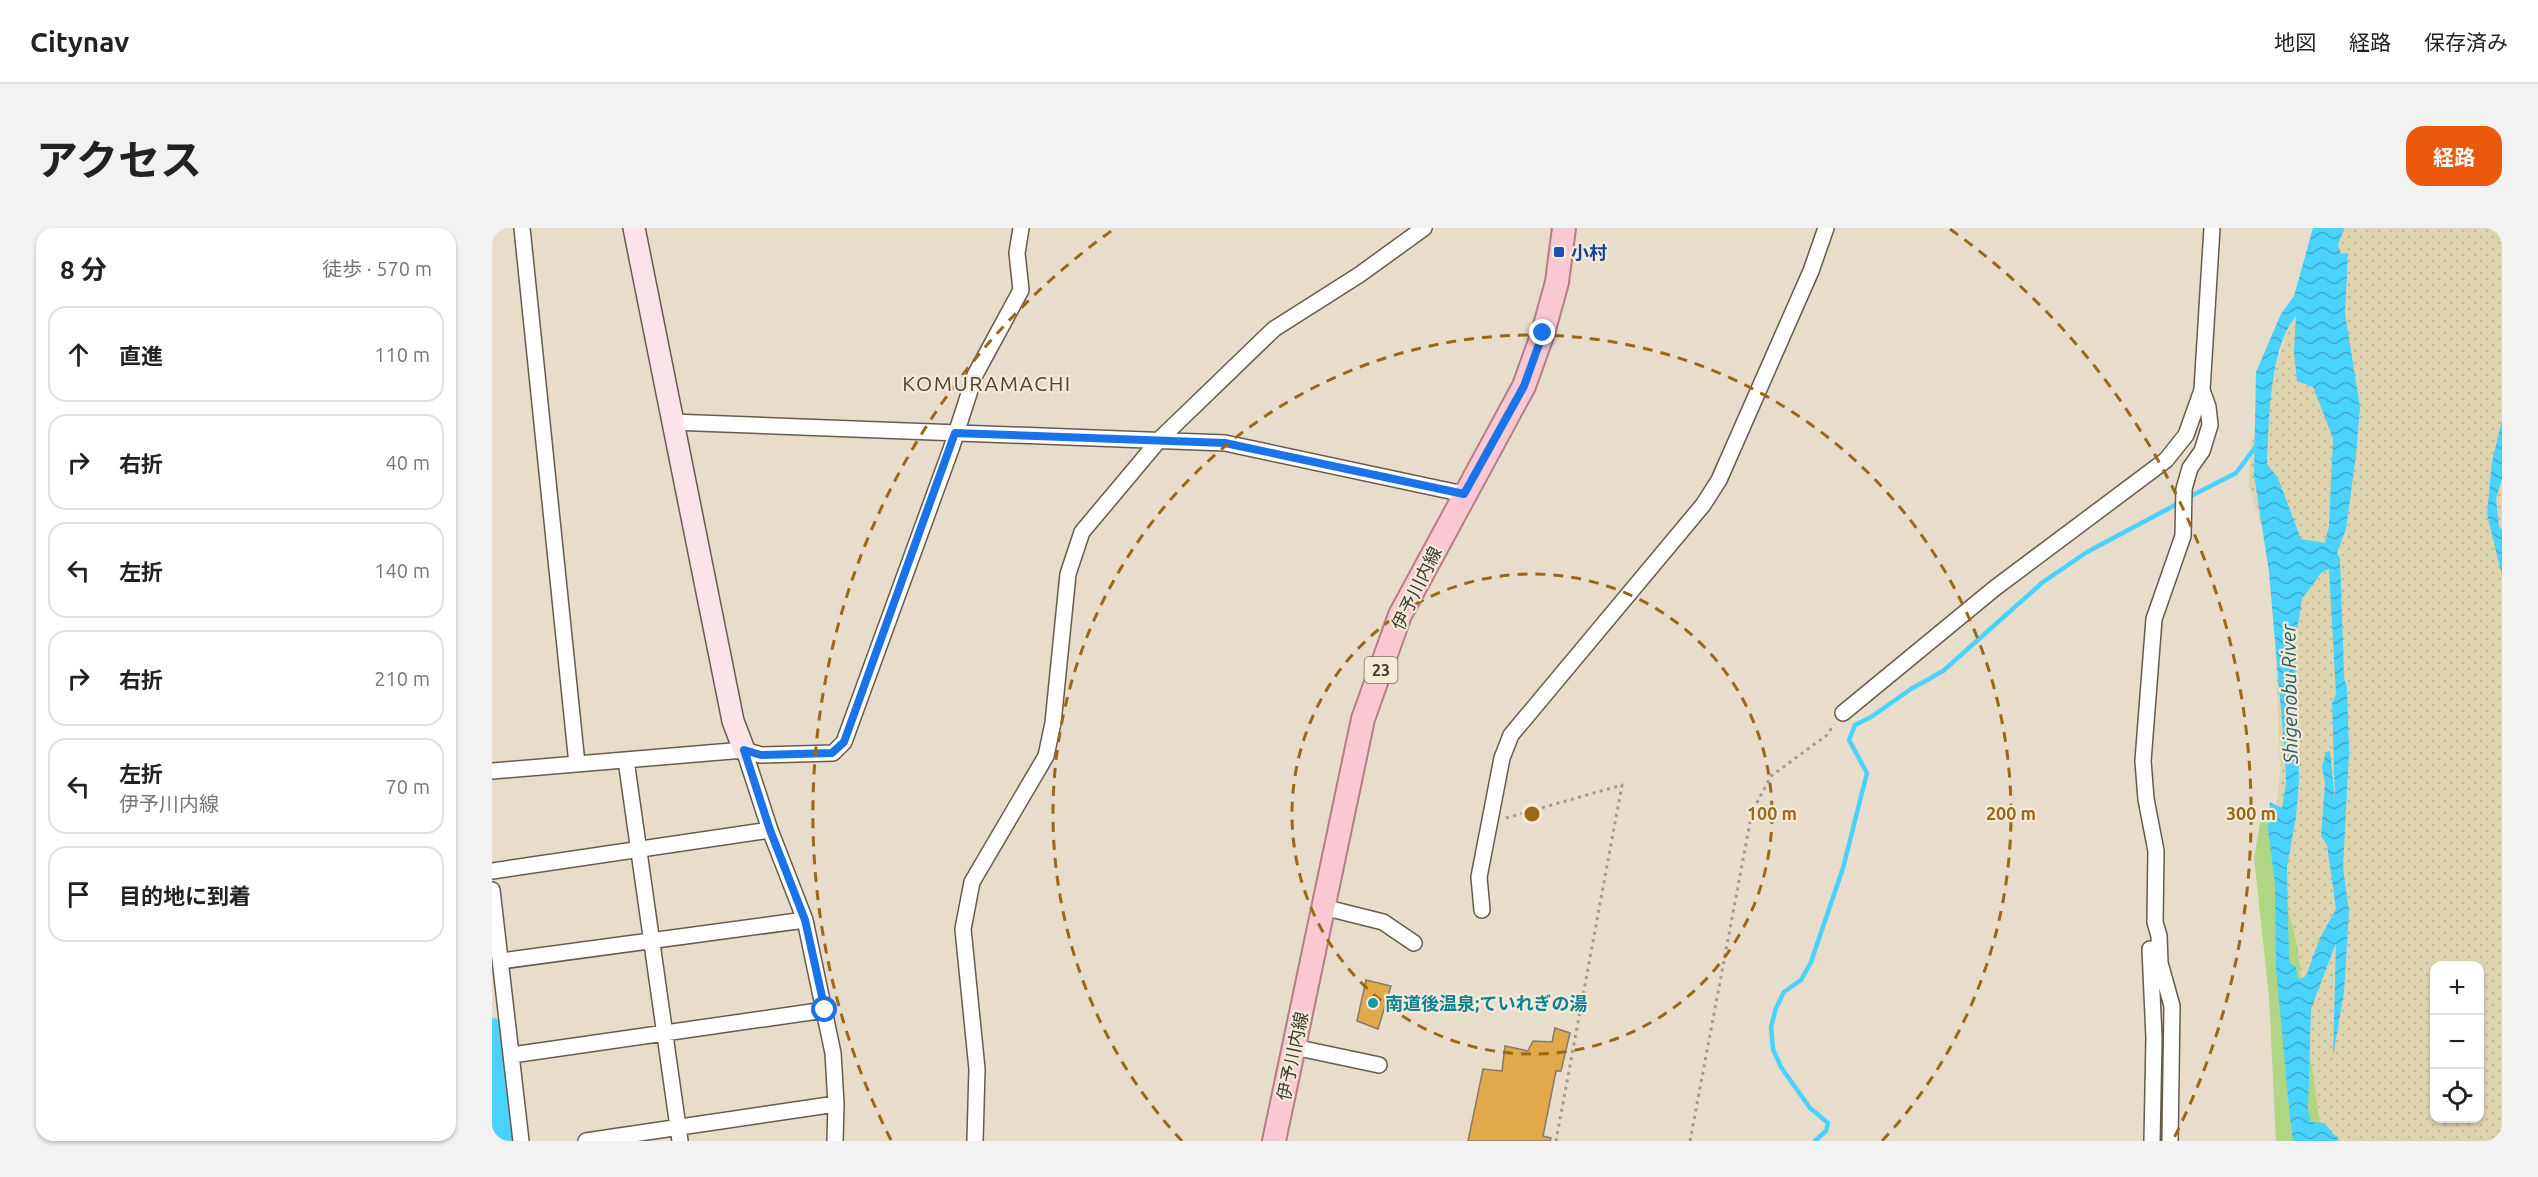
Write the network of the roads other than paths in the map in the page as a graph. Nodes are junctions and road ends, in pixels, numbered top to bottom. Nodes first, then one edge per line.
1 (522, 228) edge
2 (634, 228) edge
3 (1021, 228) edge
4 (1424, 228) edge
5 (1564, 228) edge
6 (1826, 228) edge
7 (2212, 228) edge
8 (2202, 390) junction
9 (672, 422) junction
10 (955, 433) junction
11 (1160, 439) junction
12 (1464, 494) junction
13 (1843, 713) road end
14 (744, 750) junction
15 (626, 760) junction
16 (577, 764) junction
17 (492, 771) edge
18 (770, 830) junction
19 (639, 849) junction
20 (492, 871) edge
21 (492, 891) edge
22 (1323, 907) junction
23 (1482, 910) dead end
24 (805, 920) junction
25 (2155, 922) junction
26 (652, 942) junction
27 (1413, 943) dead end
28 (501, 961) junction
29 (825, 1010) junction
30 (665, 1034) junction
31 (1294, 1047) junction
32 (512, 1055) junction
33 (1379, 1065) dead end
34 (836, 1104) junction
35 (680, 1134) edge
36 (521, 1141) edge
37 (586, 1141) edge
38 (835, 1141) edge
39 (975, 1141) edge
40 (1275, 1141) edge
41 (2152, 1141) edge
42 (2170, 1141) edge

1 - 16 street
2 - 9 street
3 - 10 street
4 - 11 street
5 - 12 main road, 伊予川内線 / 23
6 - 23 street
7 - 8 street
8 - 13 street
8 - 25 street
9 - 10 street
9 - 14 street
10 - 11 street
10 - 14 street
11 - 12 street
11 - 39 street
12 - 22 main road, 伊予川内線 / 23
14 - 15 street
14 - 18 street
15 - 16 street
15 - 19 street
16 - 17 street
18 - 19 street
18 - 24 street
19 - 20 street
19 - 26 street
21 - 28 street
22 - 27 street
22 - 31 main road, 伊予川内線 / 23
24 - 26 street
24 - 29 street
25 - 41 street
25 - 42 street
26 - 28 street
26 - 30 street
28 - 32 street
29 - 30 street
29 - 34 street
30 - 32 street
30 - 35 street
31 - 33 street
31 - 40 main road, 伊予川内線 / 23
32 - 36 street
34 - 35 street
34 - 38 street
35 - 37 street

